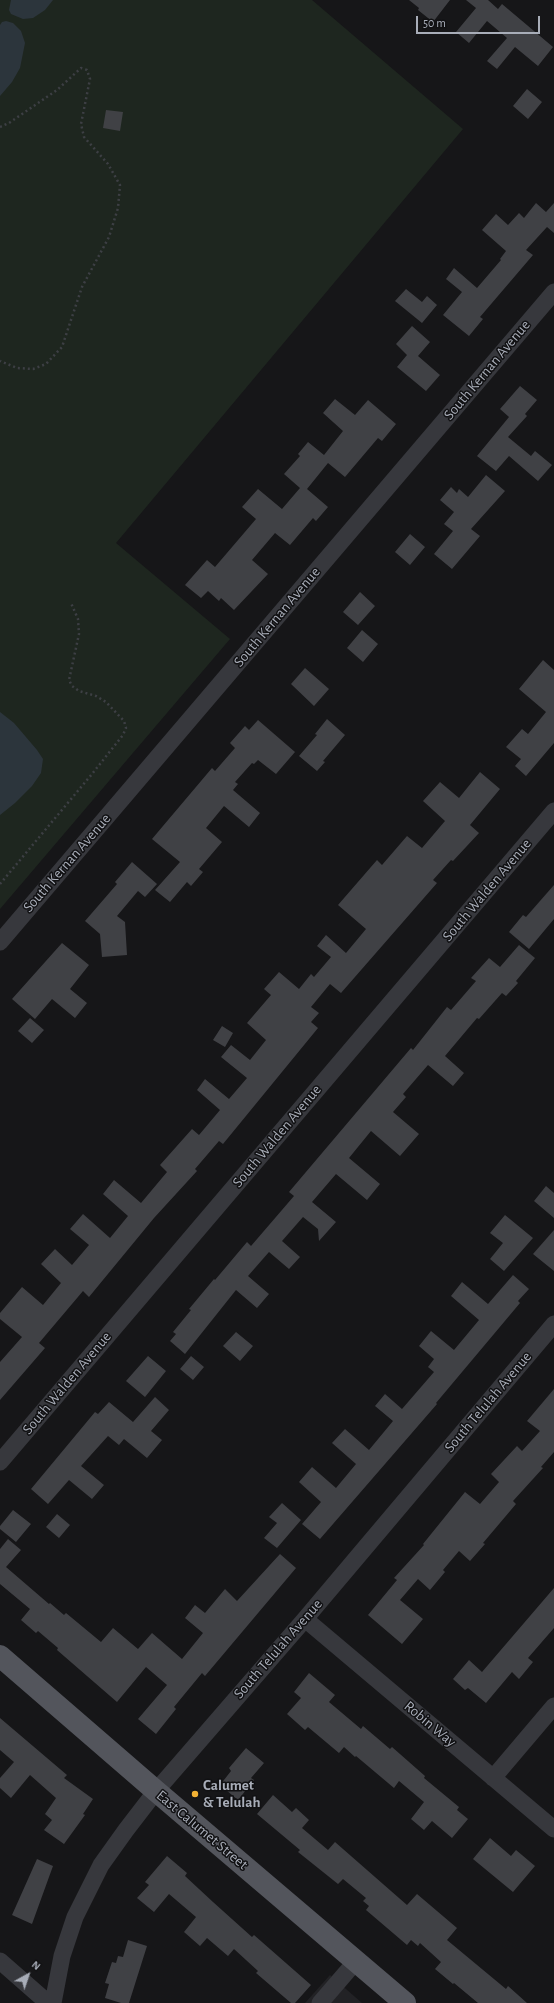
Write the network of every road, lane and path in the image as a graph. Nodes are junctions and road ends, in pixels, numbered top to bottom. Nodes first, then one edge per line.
1 (0, 127) edge
2 (554, 292) edge
3 (0, 361) edge
4 (71, 603) dead end
5 (554, 811) edge
6 (0, 884) edge
7 (0, 942) edge
8 (554, 1324) edge
9 (0, 1462) edge
10 (305, 1619) junction
11 (0, 1656) edge
12 (554, 1706) edge
13 (493, 1778) junction
14 (156, 1791) junction
15 (554, 1829) edge
16 (356, 1960) junction
17 (0, 1961) edge
18 (48, 2003) edge
19 (53, 2003) edge
20 (320, 2003) edge
21 (406, 2003) edge

1 - 3 path
2 - 7 street, South Kernan Avenue
4 - 6 path
5 - 9 street, South Walden Avenue
8 - 10 street, South Telulah Avenue
10 - 13 street, Robin Way
10 - 14 street, South Telulah Avenue
11 - 14 main road, East Calumet Street
12 - 13 street
13 - 15 street, Robin Way
14 - 16 main road, East Calumet Street
14 - 19 street, South Telulah Avenue
16 - 20 street
16 - 21 main road, East Calumet Street
17 - 18 street

